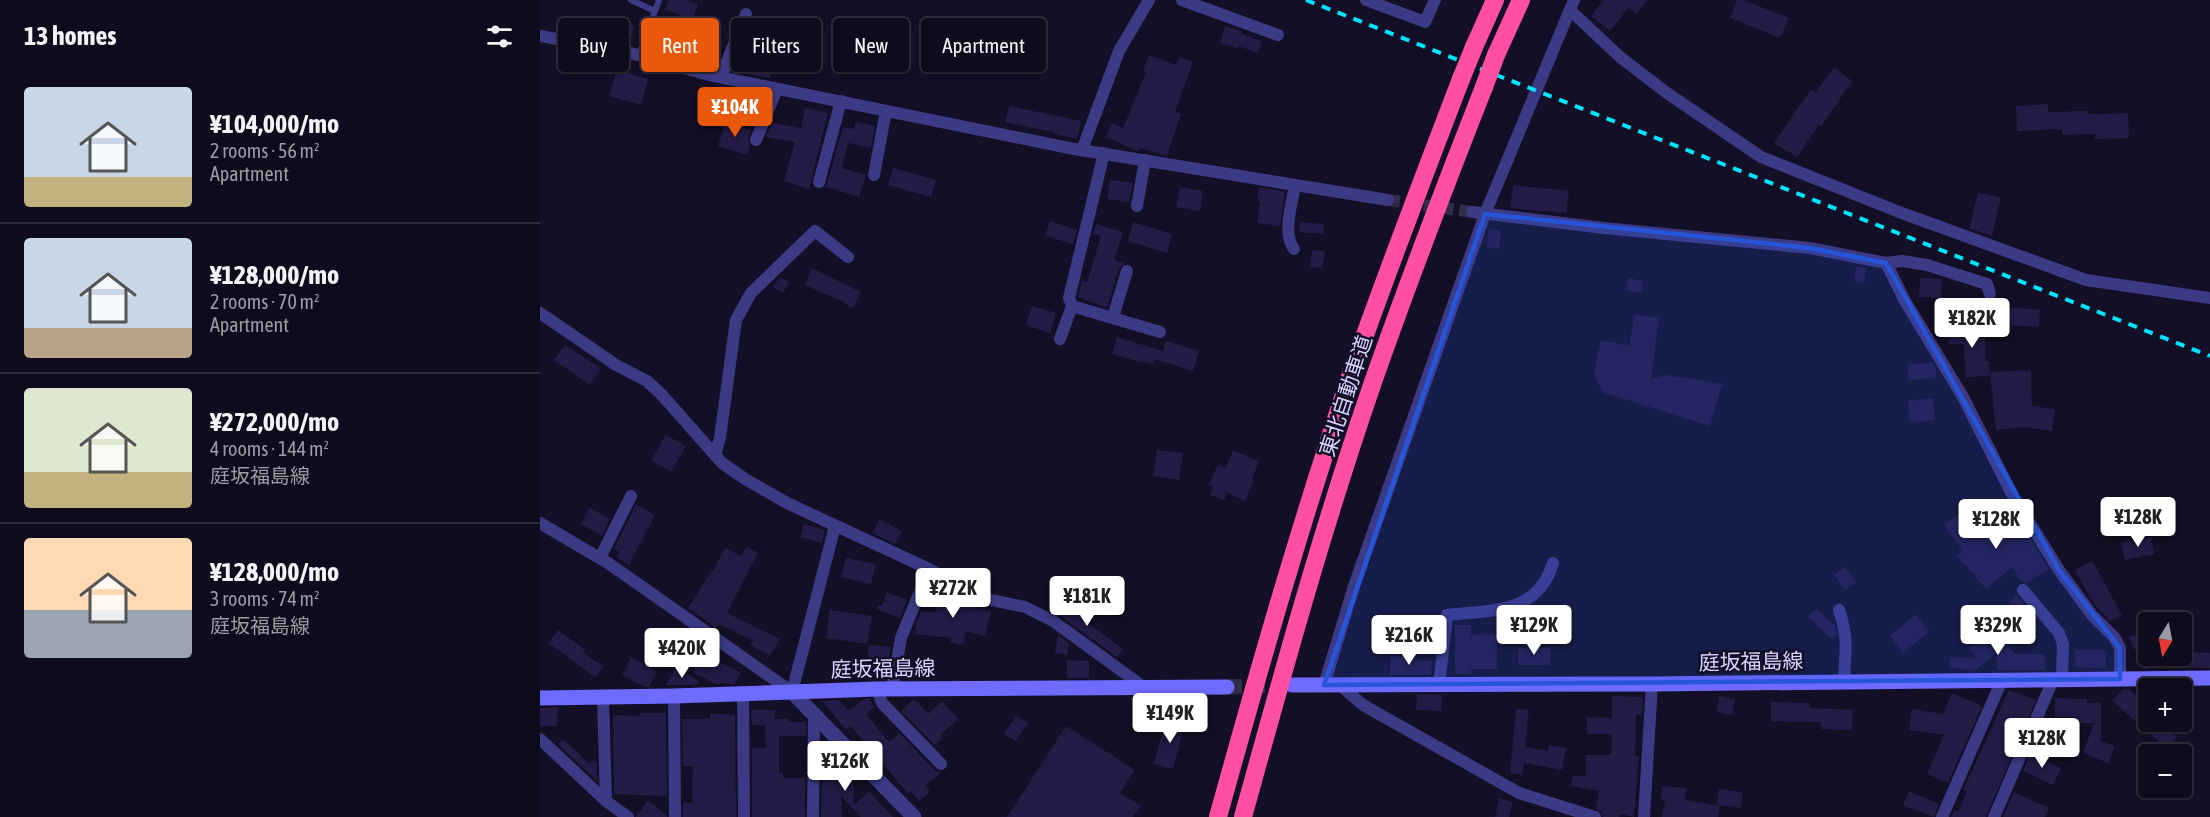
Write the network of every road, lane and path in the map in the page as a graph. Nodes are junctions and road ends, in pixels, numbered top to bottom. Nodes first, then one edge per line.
1 (631, 0) edge
2 (659, 0) edge
3 (1149, 0) edge
4 (1182, 0) edge
5 (1366, 0) edge
6 (1435, 0) edge
7 (1494, 0) edge
8 (1521, 0) edge
9 (1572, 5) edge
10 (655, 11) junction
11 (746, 14) dead end
12 (1278, 35) dead end
13 (540, 36) edge
14 (639, 56) junction
15 (722, 77) junction
16 (777, 89) junction
17 (841, 101) junction
18 (886, 111) junction
19 (756, 140) dead end
20 (1082, 150) junction
21 (1104, 153) junction
22 (1145, 160) junction
23 (874, 175) dead end
24 (819, 182) dead end
25 (1294, 185) junction
26 (1388, 200) tunnel mouth
27 (1137, 206) dead end
28 (1478, 213) junction
29 (1294, 249) dead end
30 (848, 257) dead end
31 (1886, 263) junction
32 (1127, 271) dead end
33 (1990, 294) dead end
34 (2210, 298) edge
35 (1072, 306) junction
36 (540, 313) edge
37 (1113, 317) junction
38 (1160, 332) dead end
39 (1060, 339) dead end
40 (715, 455) junction
41 (631, 496) dead end
42 (540, 523) edge
43 (835, 526) junction
44 (600, 558) junction
45 (1553, 563) dead end
46 (929, 569) junction
47 (2024, 590) dead end
48 (1839, 610) dead end
49 (2210, 678) edge
50 (2120, 679) junction
51 (2002, 680) junction
52 (2058, 680) junction
53 (1844, 682) junction
54 (1652, 684) junction
55 (1324, 685) junction
56 (1340, 685) junction
57 (1292, 686) tunnel mouth
58 (1439, 686) junction
59 (1227, 687) tunnel mouth
60 (1145, 688) junction
61 (885, 689) junction
62 (792, 692) junction
63 (743, 694) junction
64 (674, 696) junction
65 (603, 697) junction
66 (540, 698) edge
67 (814, 716) junction
68 (540, 739) edge
69 (941, 764) dead end
70 (606, 801) junction
71 (628, 817) edge
72 (675, 817) edge
73 (744, 817) edge
74 (813, 817) edge
75 (914, 817) edge
76 (1218, 817) edge
77 (1243, 817) edge
78 (1595, 817) edge
79 (1644, 817) edge
80 (1942, 817) edge
81 (1994, 817) edge

1 - 10 lane
2 - 10 lane
3 - 20 street
4 - 12 street
5 - 6 street
7 - 76 highway, 東北自動車道, bridge
8 - 77 highway, 東北自動車道, bridge
9 - 28 street
9 - 34 street
10 - 14 lane
11 - 15 street
13 - 14 street
14 - 15 street
15 - 16 street
16 - 17 street
16 - 19 street
17 - 18 street
17 - 24 street
18 - 20 street
18 - 23 street
20 - 21 street
21 - 22 street
21 - 35 street
22 - 25 street
22 - 27 street
25 - 26 street
25 - 29 street
28 - 31 street
28 - 55 street
30 - 40 street
31 - 33 street
31 - 50 street
32 - 37 street
35 - 37 street
35 - 39 street
36 - 40 street
37 - 38 street
40 - 43 street
41 - 44 street
42 - 44 street
43 - 46 street
43 - 62 street
44 - 62 street
45 - 58 street
46 - 60 street
46 - 61 street
47 - 52 street
48 - 53 street
49 - 50 main road, 庭坂福島線
50 - 52 main road, 庭坂福島線
51 - 52 main road, 庭坂福島線
51 - 53 main road, 庭坂福島線
51 - 80 street
52 - 81 street
53 - 54 main road, 庭坂福島線
54 - 58 main road, 庭坂福島線
54 - 79 street
55 - 56 main road, 庭坂福島線
55 - 57 main road, 庭坂福島線
56 - 58 main road, 庭坂福島線
56 - 78 street
59 - 60 main road, 庭坂福島線
60 - 61 main road, 庭坂福島線
61 - 62 main road, 庭坂福島線
61 - 69 street
62 - 63 main road, 庭坂福島線
62 - 67 street
63 - 64 main road, 庭坂福島線
63 - 73 street
64 - 65 main road, 庭坂福島線
64 - 72 street
65 - 66 main road, 庭坂福島線
65 - 70 street
67 - 74 street
67 - 75 street
68 - 70 street
70 - 71 street

